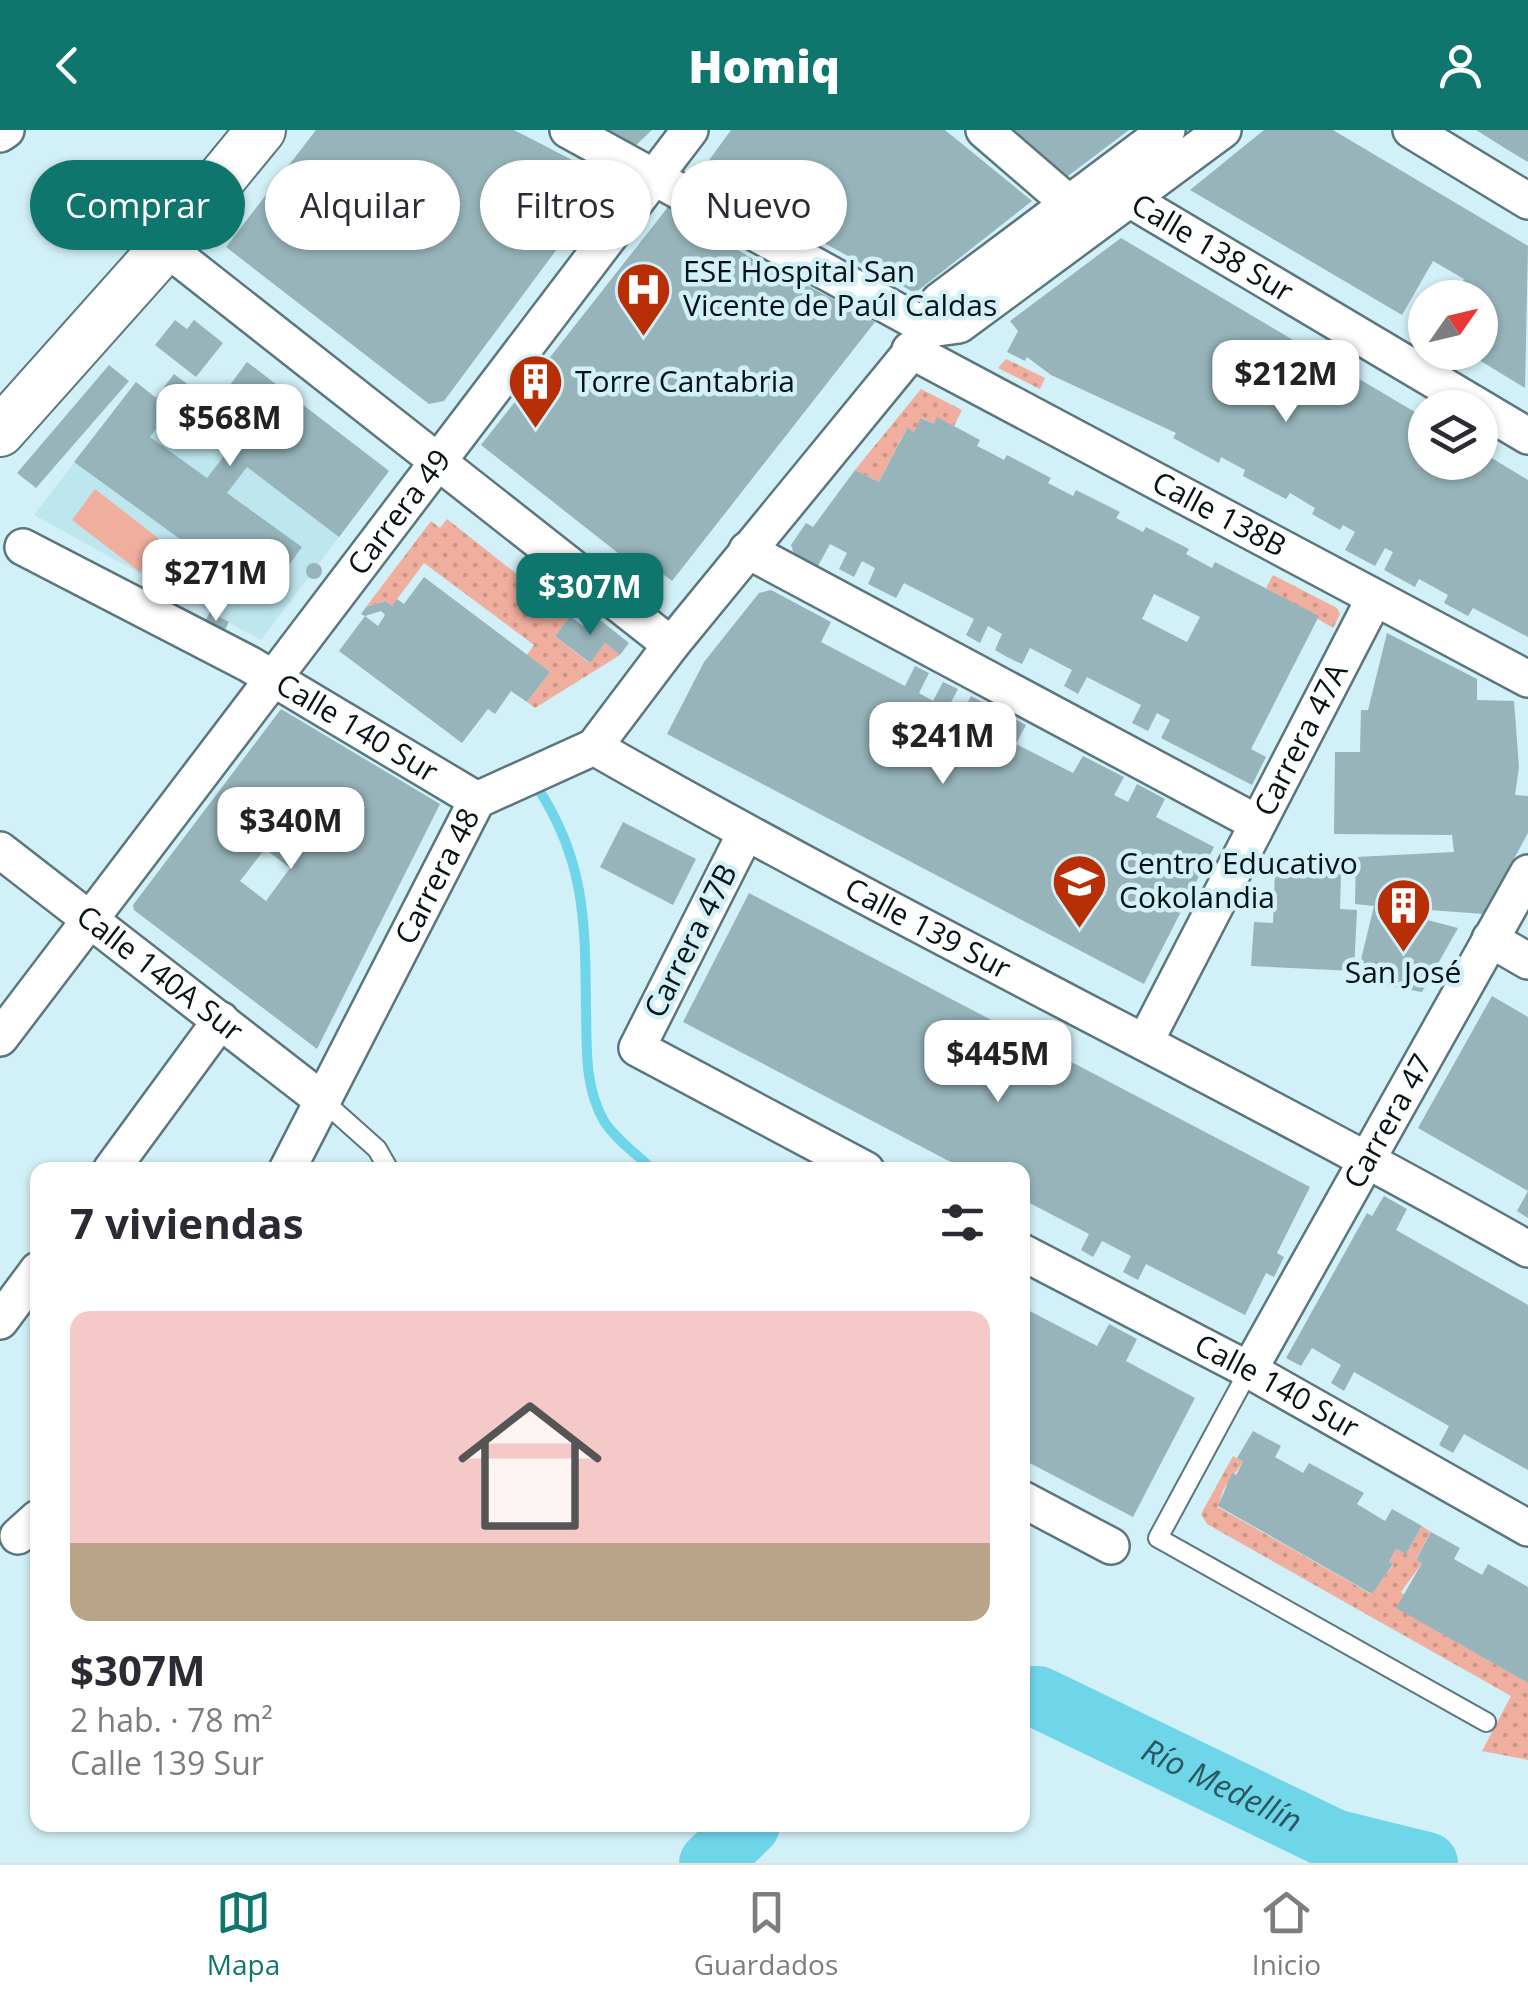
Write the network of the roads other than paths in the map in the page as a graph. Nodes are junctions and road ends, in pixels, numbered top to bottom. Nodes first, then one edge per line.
1 (261, 130) edge
2 (568, 130) edge
3 (690, 130) edge
4 (984, 130) edge
5 (1167, 130) edge
6 (1223, 130) edge
7 (1411, 130) edge
8 (237, 160) edge
9 (653, 175) junction
10 (1121, 186) junction
11 (1528, 202) edge
12 (1082, 215) junction
13 (163, 250) edge
14 (170, 250) edge
15 (920, 340) junction
16 (0, 432) edge
17 (1528, 436) edge
18 (437, 461) junction
19 (23, 547) dead end
20 (747, 550) junction
21 (1374, 598) junction
22 (670, 645) junction
23 (273, 678) junction
24 (1528, 680) edge
25 (594, 747) junction
26 (477, 800) junction
27 (1257, 823) junction
28 (745, 834) junction
29 (0, 850) edge
30 (1528, 873) edge
31 (90, 917) junction
32 (1490, 939) junction
33 (1528, 961) edge
34 (221, 1020) junction
35 (0, 1038) edge
36 (1146, 1040) junction
37 (321, 1098) junction
38 (1369, 1158) junction
39 (117, 1162) edge
40 (291, 1162) edge
41 (384, 1162) edge
42 (851, 1162) edge
43 (1528, 1249) edge
44 (1030, 1256) edge
45 (1249, 1370) junction
46 (1030, 1503) edge
47 (1528, 1528) edge
48 (1110, 1546) dead end
49 (1486, 1722) dead end

1 - 8 main road
2 - 9 street, Calle 138B
3 - 9 street, Carrera 49
4 - 12 street
5 - 10 street
6 - 10 street
7 - 11 street
9 - 15 street, Calle 138B
9 - 18 street, Carrera 49
10 - 12 street
10 - 17 street, Calle 138 Sur
12 - 15 street
13 - 16 main road
14 - 18 street
15 - 20 street, Carrera 48
15 - 21 street, Calle 138B
18 - 22 street
18 - 23 street, Carrera 49
19 - 23 street, Calle 140 Sur
20 - 22 street, Carrera 48
20 - 27 street
21 - 24 street, Calle 138B
21 - 27 street, Carrera 47A
22 - 25 street, Carrera 48
23 - 26 street, Calle 140 Sur
23 - 31 street, Carrera 49
25 - 26 street, Carrera 48
25 - 28 street, Calle 139 Sur
26 - 37 street, Carrera 48
27 - 36 street, Carrera 47A
28 - 36 street, Calle 139 Sur
28 - 42 street, Carrera 47B
29 - 31 street, Calle 140A Sur
30 - 32 street, Carrera 47
31 - 34 street, Calle 140A Sur
31 - 35 street, Carrera 49
32 - 33 street
32 - 38 street, Carrera 47
34 - 37 street, Calle 140A Sur
34 - 39 street
36 - 38 street, Calle 139 Sur
37 - 40 street, Carrera 48
37 - 41 lane
38 - 43 street, Calle 139 Sur
38 - 45 street, Carrera 47
44 - 45 street, Calle 140 Sur
45 - 47 street, Calle 140 Sur
45 - 49 lane
46 - 48 street

